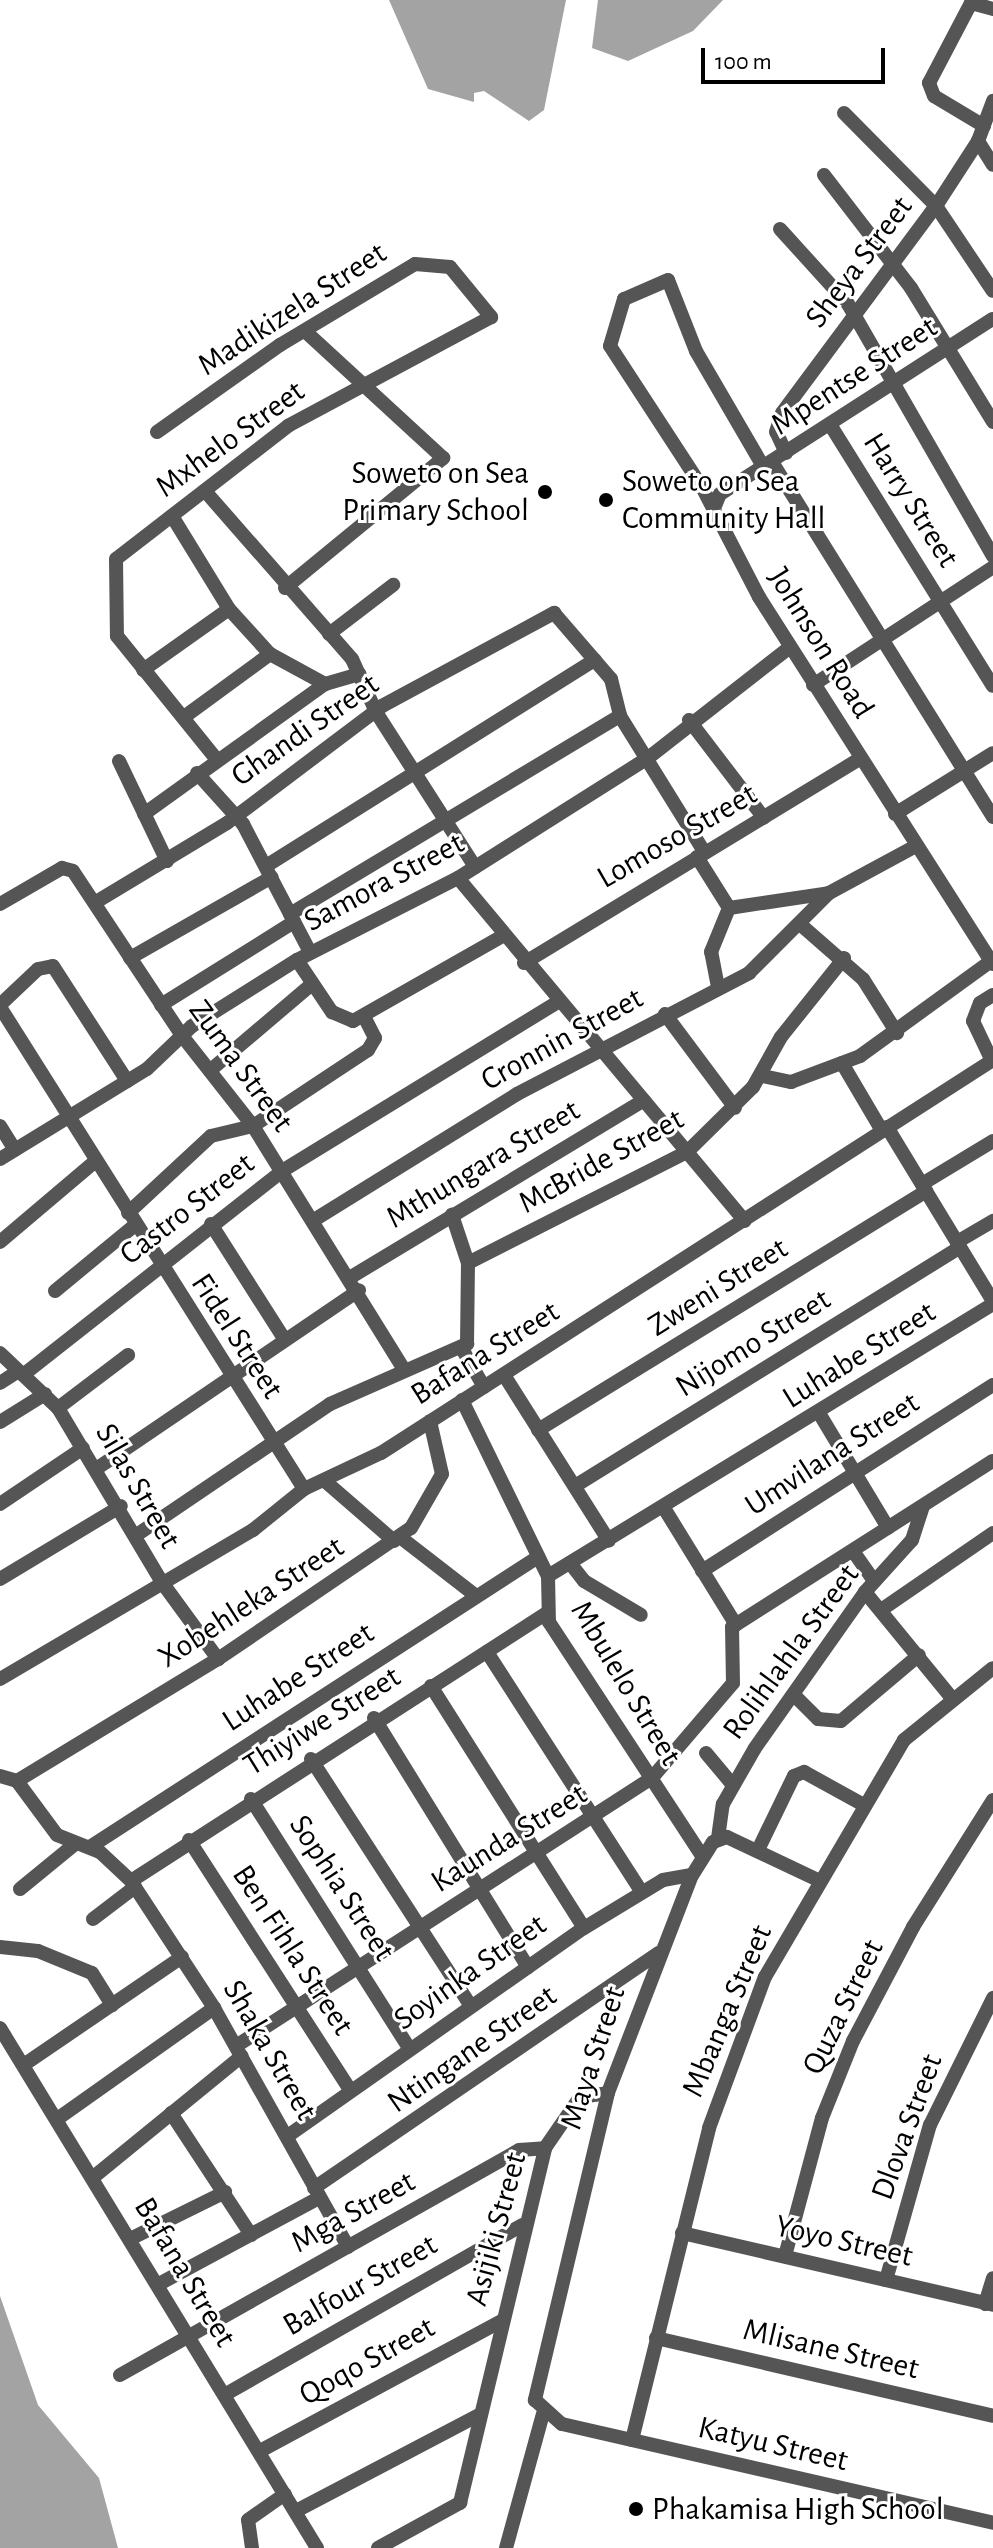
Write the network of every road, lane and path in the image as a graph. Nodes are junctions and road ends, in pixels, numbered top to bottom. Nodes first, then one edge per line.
1 (993, 9) edge
2 (993, 101) edge
3 (844, 113) dead end
4 (984, 126) junction
5 (978, 141) junction
6 (993, 165) edge
7 (824, 175) dead end
8 (936, 206) junction
9 (780, 229) dead end
10 (893, 267) junction
11 (993, 291) edge
12 (491, 317) joint
13 (993, 319) edge
14 (852, 320) junction
15 (305, 331) junction
16 (948, 350) junction
17 (365, 381) junction
18 (890, 388) junction
19 (993, 422) edge
20 (831, 426) junction
21 (157, 432) dead end
22 (786, 453) junction
23 (768, 465) junction
24 (205, 491) junction
25 (713, 512) junction
26 (172, 516) junction
27 (993, 556) edge
28 (993, 567) edge
29 (393, 585) dead end
30 (285, 588) junction
31 (942, 603) junction
32 (229, 609) junction
33 (329, 634) junction
34 (883, 641) junction
35 (790, 647) junction
36 (270, 654) junction
37 (595, 660) junction
38 (143, 670) junction
39 (360, 674) junction
40 (325, 684) junction
41 (813, 685) junction
42 (993, 686) edge
43 (376, 712) junction
44 (620, 716) junction
45 (184, 717) junction
46 (689, 720) junction
47 (993, 753) edge
48 (648, 758) junction
49 (860, 759) junction
50 (217, 760) junction
51 (119, 761) dead end
52 (416, 771) junction
53 (966, 772) junction
54 (197, 773) junction
55 (144, 814) junction
56 (895, 814) junction
57 (235, 815) junction
58 (993, 817) edge
59 (447, 818) junction
60 (764, 818) junction
61 (916, 846) junction
62 (701, 855) junction
63 (167, 861) junction
64 (475, 867) junction
65 (269, 872) junction
66 (458, 878) junction
67 (829, 893) junction
68 (96, 902) junction
69 (0, 904) edge
70 (729, 908) junction
71 (292, 918) junction
72 (801, 925) junction
73 (501, 937) junction
74 (304, 956) junction
75 (130, 958) junction
76 (844, 958) junction
77 (524, 963) junction
78 (992, 963) edge
79 (312, 984) junction
80 (718, 987) junction
81 (993, 995) edge
82 (559, 1001) junction
83 (161, 1005) junction
84 (0, 1006) edge
85 (665, 1014) junction
86 (365, 1018) junction
87 (897, 1033) junction
88 (183, 1037) junction
89 (600, 1052) junction
90 (993, 1061) edge
91 (842, 1063) junction
92 (213, 1068) junction
93 (763, 1076) junction
94 (127, 1081) junction
95 (644, 1100) junction
96 (735, 1108) junction
97 (68, 1117) junction
98 (0, 1126) edge
99 (253, 1126) junction
100 (884, 1129) junction
101 (993, 1141) edge
102 (15, 1150) junction
103 (687, 1152) junction
104 (0, 1159) edge
105 (93, 1163) junction
106 (282, 1171) junction
107 (924, 1187) junction
108 (452, 1215) junction
109 (131, 1219) junction
110 (314, 1220) junction
111 (745, 1221) junction
112 (993, 1221) edge
113 (211, 1224) junction
114 (0, 1242) edge
115 (958, 1244) junction
116 (468, 1263) junction
117 (159, 1265) junction
118 (355, 1283) junction
119 (55, 1291) dead end
120 (993, 1302) edge
121 (283, 1337) junction
122 (461, 1347) junction
123 (0, 1353) edge
124 (128, 1355) dead end
125 (403, 1368) junction
126 (20, 1374) junction
127 (504, 1375) junction
128 (228, 1377) junction
129 (0, 1383) edge
130 (993, 1385) edge
131 (484, 1387) junction
132 (45, 1394) junction
133 (462, 1400) junction
134 (58, 1408) junction
135 (819, 1413) junction
136 (430, 1421) junction
137 (0, 1422) edge
138 (538, 1430) junction
139 (272, 1442) junction
140 (83, 1448) junction
141 (993, 1461) edge
142 (96, 1469) junction
143 (854, 1472) junction
144 (326, 1482) junction
145 (575, 1486) junction
146 (304, 1489) junction
147 (0, 1504) edge
148 (121, 1506) junction
149 (923, 1506) junction
150 (664, 1508) junction
151 (888, 1528) junction
152 (993, 1533) edge
153 (138, 1534) junction
154 (397, 1539) junction
155 (609, 1541) junction
156 (853, 1551) junction
157 (538, 1557) junction
158 (570, 1563) junction
159 (702, 1571) junction
160 (548, 1576) junction
161 (0, 1579) edge
162 (161, 1581) junction
163 (869, 1587) junction
164 (476, 1596) junction
165 (881, 1610) junction
166 (546, 1614) junction
167 (641, 1615) dead end
168 (736, 1625) junction
169 (487, 1652) junction
170 (919, 1655) junction
171 (218, 1659) junction
172 (993, 1668) edge
173 (0, 1679) edge
174 (431, 1686) junction
175 (794, 1695) junction
176 (951, 1697) junction
177 (374, 1718) junction
178 (706, 1753) dead end
179 (311, 1759) junction
180 (0, 1776) edge
181 (651, 1779) junction
182 (17, 1781) junction
183 (732, 1784) junction
184 (251, 1799) junction
185 (993, 1800) edge
186 (864, 1805) junction
187 (593, 1817) junction
188 (718, 1838) junction
189 (189, 1840) junction
190 (82, 1846) junction
191 (758, 1850) junction
192 (538, 1854) junction
193 (703, 1857) junction
194 (692, 1875) junction
195 (818, 1880) junction
196 (133, 1884) junction
197 (20, 1889) dead end
198 (479, 1889) junction
199 (641, 1891) junction
200 (93, 1919) dead end
201 (420, 1927) junction
202 (584, 1928) junction
203 (0, 1947) edge
204 (659, 1953) junction
205 (182, 1957) junction
206 (360, 1966) junction
207 (528, 1967) junction
208 (993, 1998) edge
209 (112, 2005) junction
210 (470, 2005) junction
211 (297, 2006) junction
212 (214, 2008) junction
213 (0, 2028) edge
214 (409, 2048) junction
215 (239, 2051) junction
216 (25, 2064) junction
217 (350, 2090) junction
218 (608, 2093) junction
219 (171, 2113) junction
220 (60, 2117) junction
221 (289, 2135) junction
222 (545, 2148) junction
223 (96, 2175) junction
224 (225, 2192) junction
225 (317, 2193) junction
226 (522, 2225) junction
227 (682, 2233) junction
228 (251, 2235) junction
229 (132, 2238) junction
230 (348, 2247) junction
231 (785, 2256) junction
232 (993, 2278) edge
233 (886, 2280) junction
234 (159, 2284) junction
235 (989, 2304) edge
236 (501, 2321) junction
237 (189, 2334) junction
238 (656, 2338) junction
239 (120, 2375) dead end
240 (226, 2394) junction
241 (481, 2414) junction
242 (543, 2414) junction
243 (993, 2416) edge
244 (632, 2440) junction
245 (260, 2451) junction
246 (285, 2494) junction
247 (296, 2511) junction
248 (993, 2523) edge
249 (386, 2546) edge
250 (252, 2548) edge
251 (317, 2548) edge
252 (506, 2548) edge

1 - 4 street
2 - 4 street, Sheya Street
3 - 8 street
4 - 5 street, Sheya Street
5 - 6 street
5 - 8 street, Sheya Street
7 - 10 street
8 - 10 street, Sheya Street
8 - 11 street
9 - 14 street
10 - 14 street, Sheya Street
10 - 16 street
12 - 15 street, Madikizela Street
12 - 17 street, Mxhelo Street
13 - 16 street, Mpentse Street
14 - 18 street
14 - 22 street, Sheya Street
15 - 17 street
15 - 21 street, Madikizela Street
16 - 18 street, Mpentse Street
16 - 19 street
17 - 24 street, Mxhelo Street
17 - 30 street
18 - 20 street, Mpentse Street
18 - 27 street
20 - 22 street, Mpentse Street
20 - 31 street, Harry Street
22 - 23 street, Mpentse Street
23 - 25 street, Mpentse Street
23 - 25 street, Johnson Road
23 - 34 street
24 - 26 street, Mxhelo Street
24 - 30 street
25 - 35 street, Johnson Road
26 - 32 street
26 - 38 street, Mxhelo Street
28 - 31 street
29 - 33 street
30 - 33 street
31 - 34 street
31 - 42 street, Harry Street
32 - 36 street
32 - 38 street
33 - 39 street
34 - 41 street
34 - 53 street
35 - 41 street, Johnson Road
35 - 46 street, Samora Street
36 - 40 street
36 - 45 street
37 - 43 street, Ghandi Street
37 - 44 street
37 - 52 street
38 - 45 street, Mxhelo Street
39 - 40 street
39 - 43 street
40 - 50 street
41 - 49 street, Johnson Road
43 - 52 street
43 - 57 street, Ghandi Street
44 - 48 street
44 - 59 street
45 - 50 street, Mxhelo Street
46 - 48 street, Samora Street
46 - 60 street
47 - 53 street
48 - 62 street
48 - 64 street, Samora Street
49 - 56 street, Johnson Road
49 - 60 street, Lomoso Street
50 - 54 street
51 - 55 street
52 - 59 street
52 - 65 street
53 - 56 street
53 - 58 street
54 - 55 street
54 - 57 street
55 - 63 street
56 - 61 street, Johnson Road
57 - 63 street, Ghandi Street
57 - 65 street
59 - 64 street
59 - 71 street
60 - 62 street, Lomoso Street
61 - 67 street
61 - 78 street, Johnson Road
62 - 70 street
62 - 77 street, Lomoso Street
63 - 68 street, Ghandi Street
64 - 66 street, Samora Street
65 - 71 street
65 - 75 street
66 - 73 street
66 - 74 street, Samora Street
67 - 70 street
67 - 72 street, Cronnin Street
68 - 69 street, Zuma Street
68 - 75 street, Zuma Street
70 - 80 street
71 - 74 street
71 - 83 street
72 - 76 street
72 - 80 street, Cronnin Street
73 - 77 street
73 - 86 street
74 - 79 street
74 - 88 street, Samora Street
75 - 83 street, Zuma Street
76 - 87 street
76 - 93 street, McBride Street
77 - 82 street
78 - 87 street
79 - 86 street
79 - 92 street
80 - 85 street, Cronnin Street
81 - 90 street
82 - 89 street
82 - 106 street, Castro Street
83 - 88 street, Zuma Street
84 - 94 street
84 - 97 street, Fidel Street
85 - 89 street, Cronnin Street
85 - 96 street
86 - 99 street
87 - 91 street
88 - 92 street, Zuma Street
88 - 94 street, Samora Street
89 - 95 street
89 - 110 street, Cronnin Street
90 - 100 street, Bafana Street
91 - 93 street
91 - 100 street
92 - 99 street, Zuma Street
93 - 96 street, McBride Street
94 - 97 street, Samora Street
95 - 103 street
95 - 108 street, Mthungara Street
96 - 103 street, McBride Street
97 - 102 street, Samora Street
97 - 105 street, Fidel Street
98 - 102 street
99 - 106 street, Zuma Street
99 - 109 street
100 - 107 street
100 - 111 street, Bafana Street
101 - 107 street, Zweni Street
102 - 104 street, Samora Street
103 - 111 street
103 - 116 street, McBride Street
105 - 109 street, Fidel Street
105 - 114 street
106 - 110 street, Zuma Street
106 - 113 street, Castro Street
107 - 115 street
107 - 138 street, Zweni Street
108 - 116 street
108 - 118 street, Mthungara Street
109 - 117 street, Fidel Street
109 - 119 street
110 - 118 street, Zuma Street
111 - 127 street, Bafana Street
112 - 115 street, Nijomo Street
113 - 117 street, Castro Street
113 - 121 street
115 - 120 street
115 - 145 street, Nijomo Street
116 - 122 street
117 - 126 street, Castro Street
117 - 128 street, Fidel Street
118 - 121 street, Mthungara Street
118 - 125 street, Zuma Street
120 - 135 street, Luhabe Street
121 - 128 street, Mthungara Street
122 - 125 street
122 - 131 street
123 - 126 street, Silas Street
124 - 134 street
125 - 139 street
126 - 129 street, Castro Street
126 - 132 street, Silas Street
127 - 131 street, Bafana Street
127 - 138 street
128 - 139 street, Fidel Street
128 - 142 street, Mthungara Street
130 - 143 street, Umvilana Street
131 - 133 street, Bafana Street
132 - 134 street, Silas Street
132 - 137 street
133 - 136 street, Bafana Street
133 - 157 street, Mbulelo Street
134 - 140 street, Silas Street
135 - 143 street
135 - 150 street, Luhabe Street
136 - 144 street, Bafana Street
136 - 154 street, Xobehleka Street
138 - 145 street
139 - 146 street, Fidel Street
139 - 153 street
140 - 142 street, Silas Street
140 - 147 street
141 - 149 street
142 - 148 street, Silas Street
143 - 151 street
143 - 159 street, Umvilana Street
144 - 146 street, Bafana Street
144 - 154 street
145 - 155 street
146 - 162 street, Bafana Street
148 - 153 street, Silas Street
148 - 161 street
149 - 151 street
149 - 163 street, Rolihlahla Street
150 - 155 street, Luhabe Street
150 - 159 street
151 - 156 street
152 - 165 street
153 - 162 street, Silas Street
154 - 164 street
154 - 171 street, Xobehleka Street
155 - 158 street, Luhabe Street
156 - 163 street
156 - 168 street
157 - 160 street, Mbulelo Street
157 - 164 street, Luhabe Street
158 - 160 street, Luhabe Street
158 - 167 street
159 - 168 street
160 - 166 street, Mbulelo Street
162 - 171 street, Silas Street
162 - 173 street, Bafana Street
163 - 165 street
163 - 175 street, Rolihlahla Street
164 - 190 street, Luhabe Street
165 - 170 street
166 - 169 street, Thiyiwe Street
166 - 181 street, Mbulelo Street
168 - 181 street, Kaunda Street
169 - 174 street, Thiyiwe Street
169 - 187 street
170 - 175 street
170 - 176 street
171 - 182 street, Xobehleka Street
172 - 176 street, Mbanga Street
174 - 177 street, Thiyiwe Street
174 - 192 street
175 - 183 street, Rolihlahla Street
176 - 186 street, Mbanga Street
177 - 179 street, Thiyiwe Street
177 - 198 street
178 - 183 street
179 - 184 street, Thiyiwe Street
179 - 201 street
180 - 182 street
181 - 187 street, Kaunda Street
181 - 193 street, Mbulelo Street
182 - 190 street, Shaka Street
183 - 188 street, Rolihlahla Street
184 - 189 street, Thiyiwe Street
184 - 206 street, Sophia Street
185 - 231 street, Quza Street
186 - 191 street
186 - 195 street, Mbanga Street
187 - 192 street, Kaunda Street
187 - 199 street
188 - 191 street
188 - 193 street, Maya Street
189 - 196 street, Thiyiwe Street
189 - 211 street, Ben Fihla Street
190 - 196 street, Shaka Street
190 - 197 street
191 - 195 street
192 - 198 street, Kaunda Street
192 - 202 street
193 - 194 street, Maya Street
194 - 199 street, Soyinka Street
194 - 204 street, Maya Street
195 - 227 street, Mbanga Street
196 - 200 street
196 - 205 street, Shaka Street
198 - 201 street, Kaunda Street
198 - 207 street
199 - 202 street, Soyinka Street
201 - 206 street, Kaunda Street
201 - 210 street
202 - 207 street, Soyinka Street
203 - 209 street
204 - 218 street, Maya Street
204 - 225 street, Ntingane Street
205 - 209 street
205 - 212 street, Shaka Street
206 - 211 street, Kaunda Street
206 - 214 street, Sophia Street
207 - 210 street, Soyinka Street
208 - 233 street, Dlova Street
209 - 216 street
210 - 214 street, Soyinka Street
211 - 215 street, Kaunda Street
211 - 217 street, Ben Fihla Street
212 - 215 street, Shaka Street
212 - 220 street
213 - 216 street, Bafana Street
214 - 217 street, Soyinka Street
215 - 219 street, Kaunda Street
215 - 221 street, Shaka Street
216 - 220 street, Bafana Street
217 - 221 street, Soyinka Street
218 - 222 street, Asijiki Street
218 - 242 street, Maya Street
219 - 223 street, Kaunda Street
219 - 224 street
220 - 223 street, Bafana Street
221 - 225 street, Shaka Street
222 - 226 street, Asijiki Street
222 - 230 street, Mga Street
223 - 229 street, Bafana Street
224 - 228 street
224 - 229 street
225 - 228 street, Ntingane Street
225 - 230 street, Shaka Street
226 - 236 street, Asijiki Street
226 - 240 street, Balfour Street
227 - 231 street, Yoyo Street
227 - 238 street, Mbanga Street
228 - 234 street, Ntingane Street
229 - 234 street, Bafana Street
230 - 237 street, Mga Street
231 - 233 street, Yoyo Street
232 - 235 street
233 - 235 street, Yoyo Street
234 - 237 street, Bafana Street
236 - 241 street, Asijiki Street
236 - 245 street, Qoqo Street
237 - 239 street, Mga Street
237 - 240 street, Bafana Street
238 - 243 street, Mlisane Street
238 - 244 street, Mbanga Street
240 - 245 street, Bafana Street
241 - 247 street
241 - 249 street, Asijiki Street
242 - 244 street, Katyu Street
242 - 252 street
244 - 248 street, Katyu Street
245 - 246 street, Bafana Street
246 - 247 street, Bafana Street
246 - 250 street
247 - 251 street, Bafana Street

